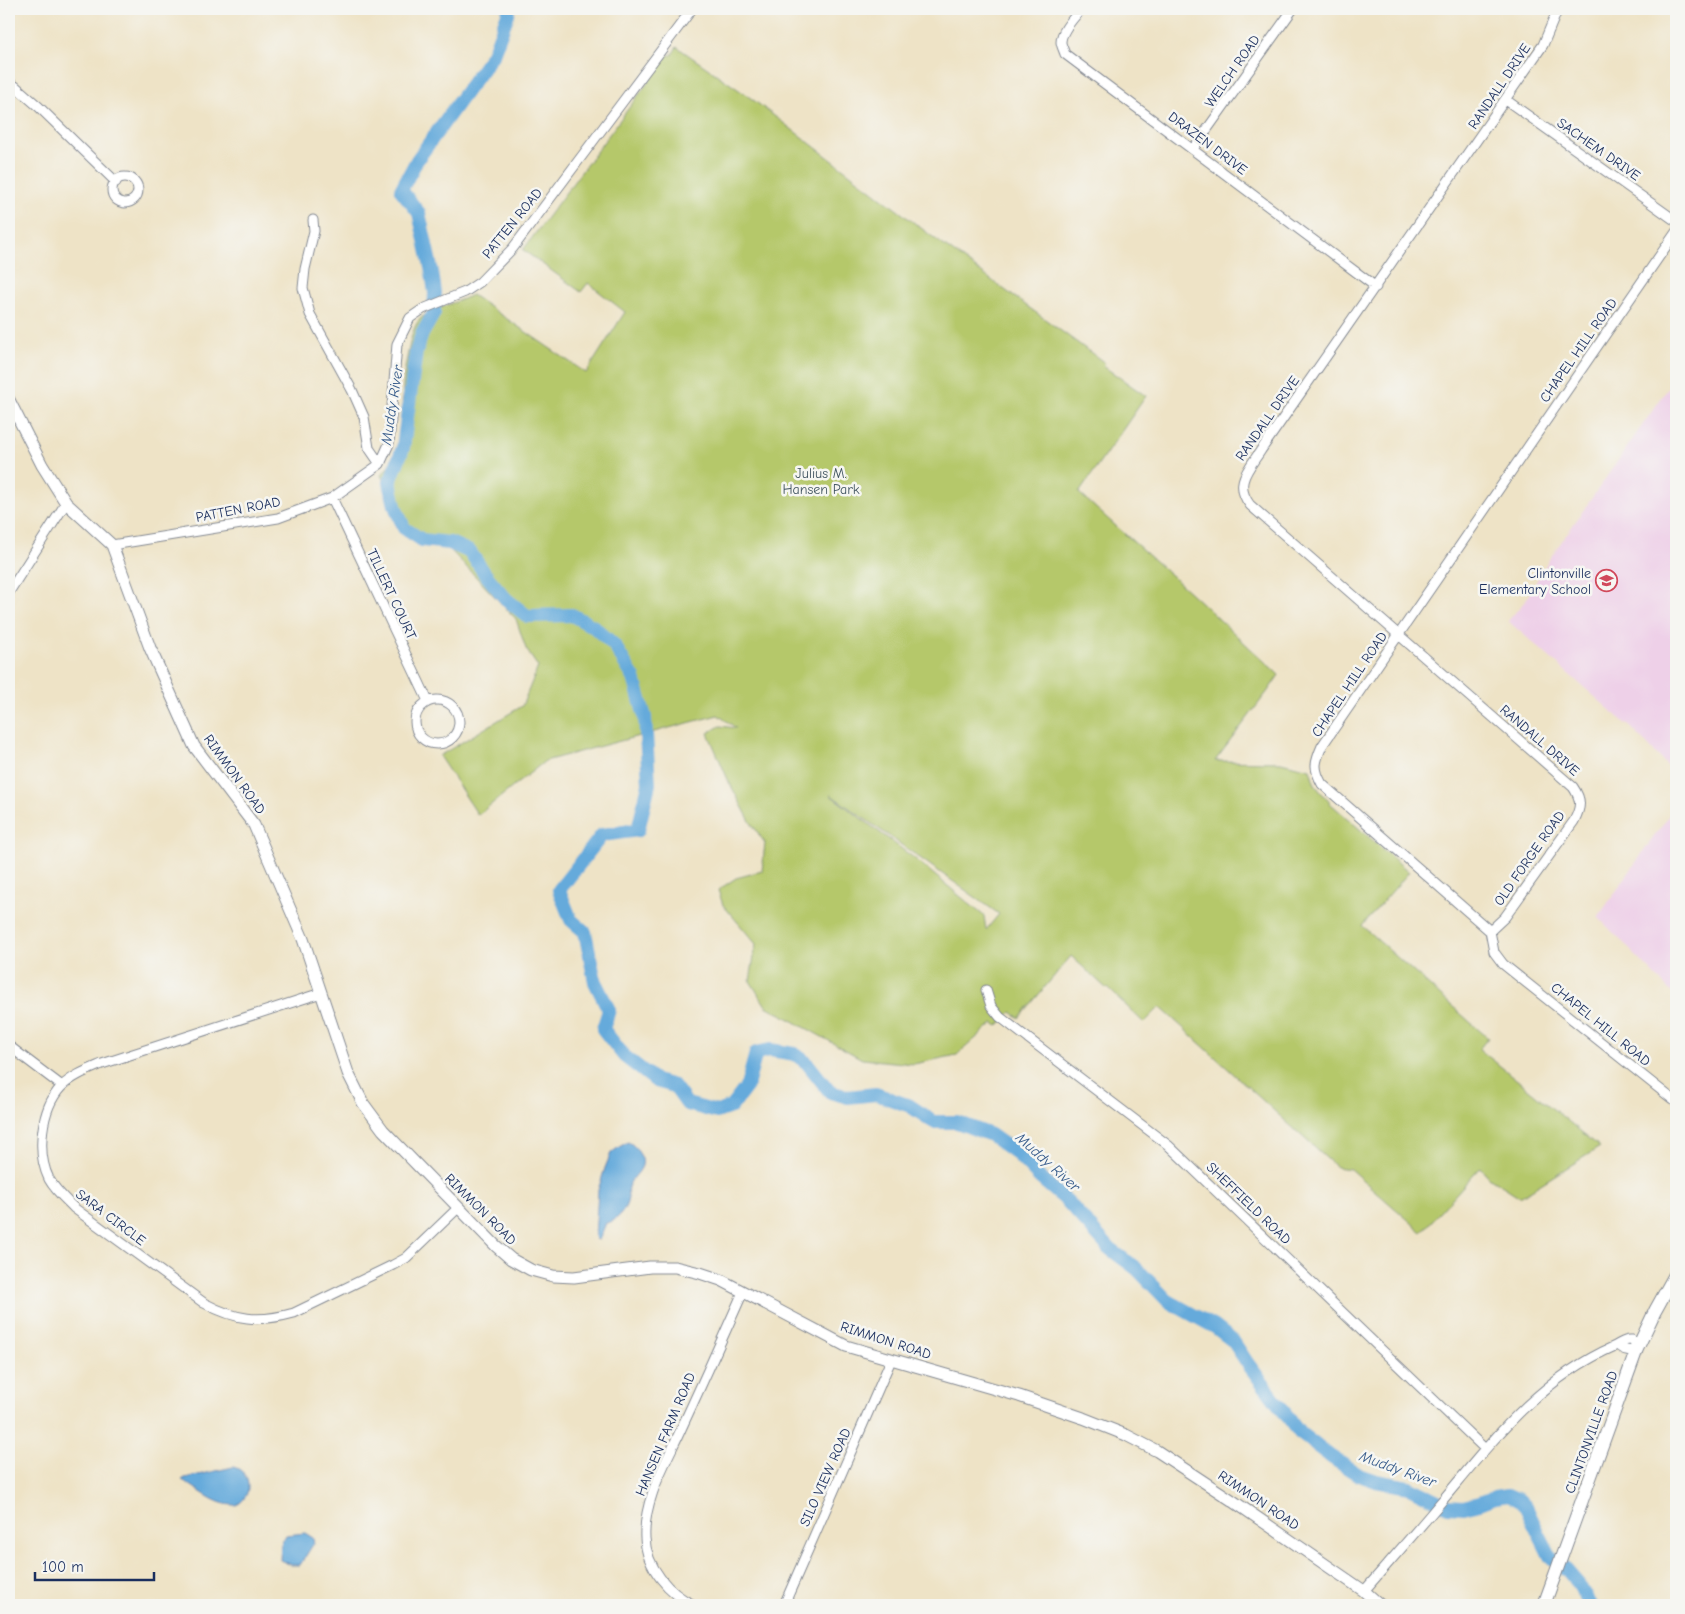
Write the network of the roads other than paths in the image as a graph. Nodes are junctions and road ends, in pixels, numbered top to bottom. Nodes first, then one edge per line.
1 (692, 9) edge
2 (1081, 9) edge
3 (1293, 9) edge
4 (1557, 9) edge
5 (9, 82) edge
6 (1506, 100) junction
7 (1193, 149) junction
8 (116, 182) dead end
9 (313, 220) dead end
10 (1676, 220) edge
11 (1676, 232) edge
12 (1376, 286) junction
13 (9, 400) edge
14 (380, 464) junction
15 (332, 498) junction
16 (66, 503) junction
17 (112, 545) junction
18 (9, 592) edge
19 (1399, 635) junction
20 (428, 701) junction
21 (1580, 797) joint
22 (1490, 931) junction
23 (986, 990) dead end
24 (321, 993) junction
25 (9, 1046) edge
26 (62, 1086) junction
27 (1676, 1102) edge
28 (458, 1208) junction
29 (1676, 1273) edge
30 (743, 1292) junction
31 (1638, 1348) junction
32 (891, 1360) junction
33 (1485, 1449) junction
34 (1364, 1591) junction
35 (694, 1605) edge
36 (784, 1605) edge
37 (1380, 1605) edge
38 (1544, 1605) edge

1 - 14 street, PATTEN ROAD
2 - 7 street, DRAZEN DRIVE
3 - 7 street, WELCH ROAD
4 - 6 street, RANDALL DRIVE
5 - 8 street
6 - 10 street, SACHEM DRIVE
6 - 12 street, RANDALL DRIVE
7 - 12 street, DRAZEN DRIVE
9 - 14 street
11 - 19 street, CHAPEL HILL ROAD
12 - 19 street, RANDALL DRIVE
13 - 16 street, RIMMON ROAD
14 - 15 street, PATTEN ROAD
15 - 17 street, PATTEN ROAD
15 - 20 street, TILLERT COURT
16 - 17 street, RIMMON ROAD
16 - 18 street
17 - 24 street, RIMMON ROAD
19 - 21 street, RANDALL DRIVE
19 - 22 street, CHAPEL HILL ROAD
20 - 20 street
21 - 22 street, OLD FORGE ROAD
22 - 27 street, CHAPEL HILL ROAD
23 - 33 street, SHEFFIELD ROAD
24 - 26 street, SARA CIRCLE
24 - 28 street, RIMMON ROAD
25 - 26 street
26 - 28 street, SARA CIRCLE
28 - 30 street, RIMMON ROAD
29 - 31 main road, CLINTONVILLE ROAD
30 - 32 street, RIMMON ROAD
30 - 35 street, HANSEN FARM ROAD
31 - 33 street
31 - 38 main road, CLINTONVILLE ROAD
32 - 34 street, RIMMON ROAD
32 - 36 street, SILO VIEW ROAD
33 - 34 street
34 - 37 street, RIMMON ROAD

